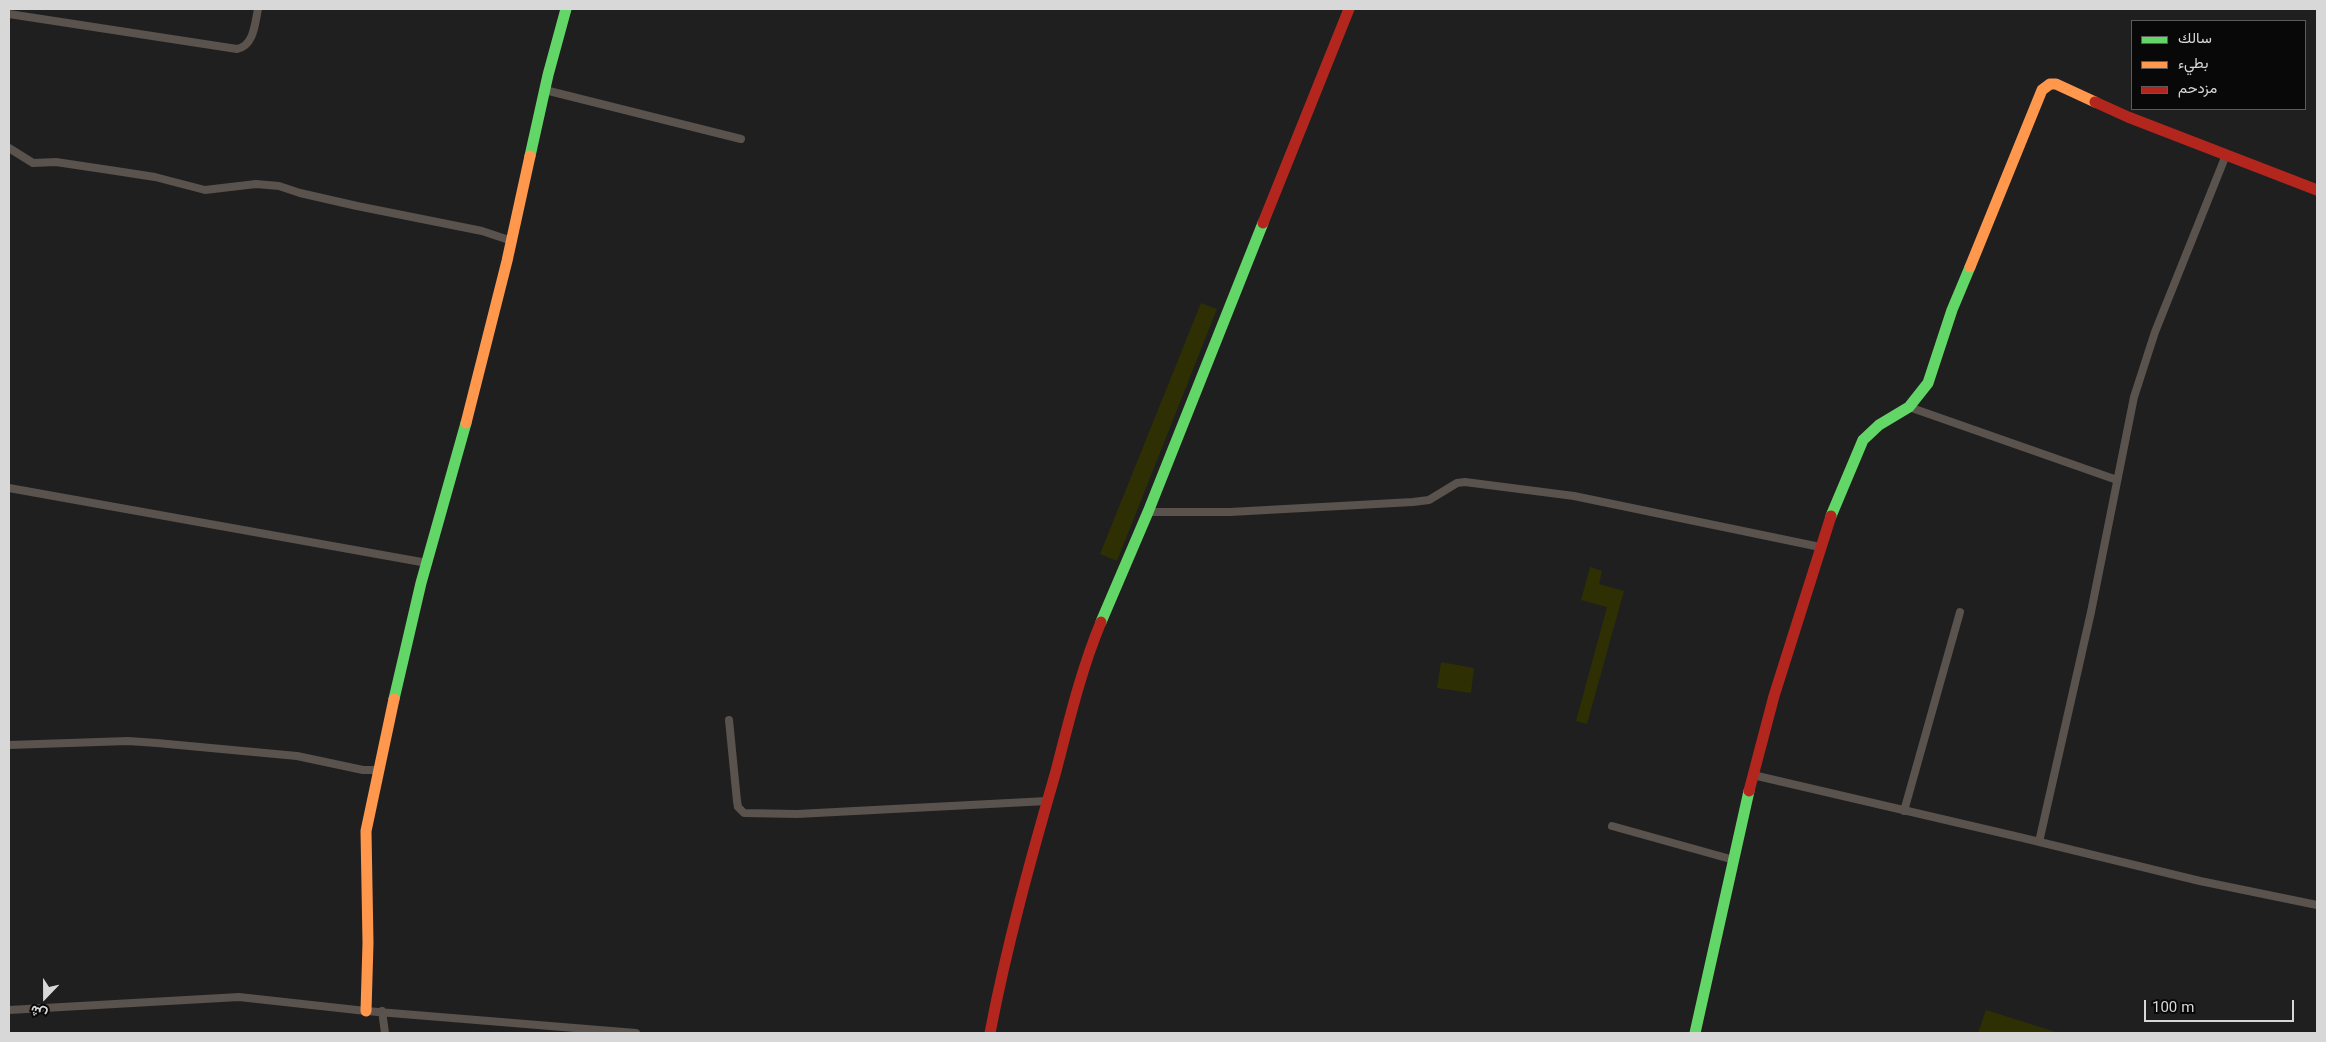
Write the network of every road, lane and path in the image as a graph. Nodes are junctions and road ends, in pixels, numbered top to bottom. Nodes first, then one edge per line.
1 (258, 9) edge
2 (566, 9) edge
3 (1349, 9) edge
4 (9, 14) edge
5 (545, 90) junction
6 (741, 139) dead end
7 (9, 148) edge
8 (2226, 155) junction
9 (2317, 190) edge
10 (512, 241) junction
11 (1909, 407) junction
12 (2117, 480) junction
13 (9, 488) edge
14 (1148, 512) junction
15 (1820, 547) junction
16 (427, 563) junction
17 (1960, 612) dead end
18 (729, 720) dead end
19 (9, 745) edge
20 (378, 770) junction
21 (1753, 775) junction
22 (1047, 801) junction
23 (1904, 811) junction
24 (1612, 826) dead end
25 (2039, 842) junction
26 (1734, 860) junction
27 (2317, 905) edge
28 (9, 1010) edge
29 (366, 1010) junction
30 (382, 1012) junction
31 (385, 1033) edge
32 (636, 1033) edge
33 (990, 1033) edge
34 (1695, 1033) edge

1 - 4 street
2 - 5 street
3 - 14 street
5 - 6 street
5 - 10 street
7 - 10 street
8 - 9 street
8 - 11 street
8 - 12 street
10 - 16 street
11 - 12 street
11 - 15 street
12 - 25 street
13 - 16 street
14 - 15 street
14 - 22 street
15 - 21 street
16 - 20 street
17 - 23 street
18 - 22 street
19 - 20 street
20 - 29 street
21 - 23 street
21 - 26 street
22 - 33 street
23 - 25 street
24 - 26 street
25 - 27 street
26 - 34 street
28 - 29 street
29 - 30 street
30 - 31 street
30 - 32 street

